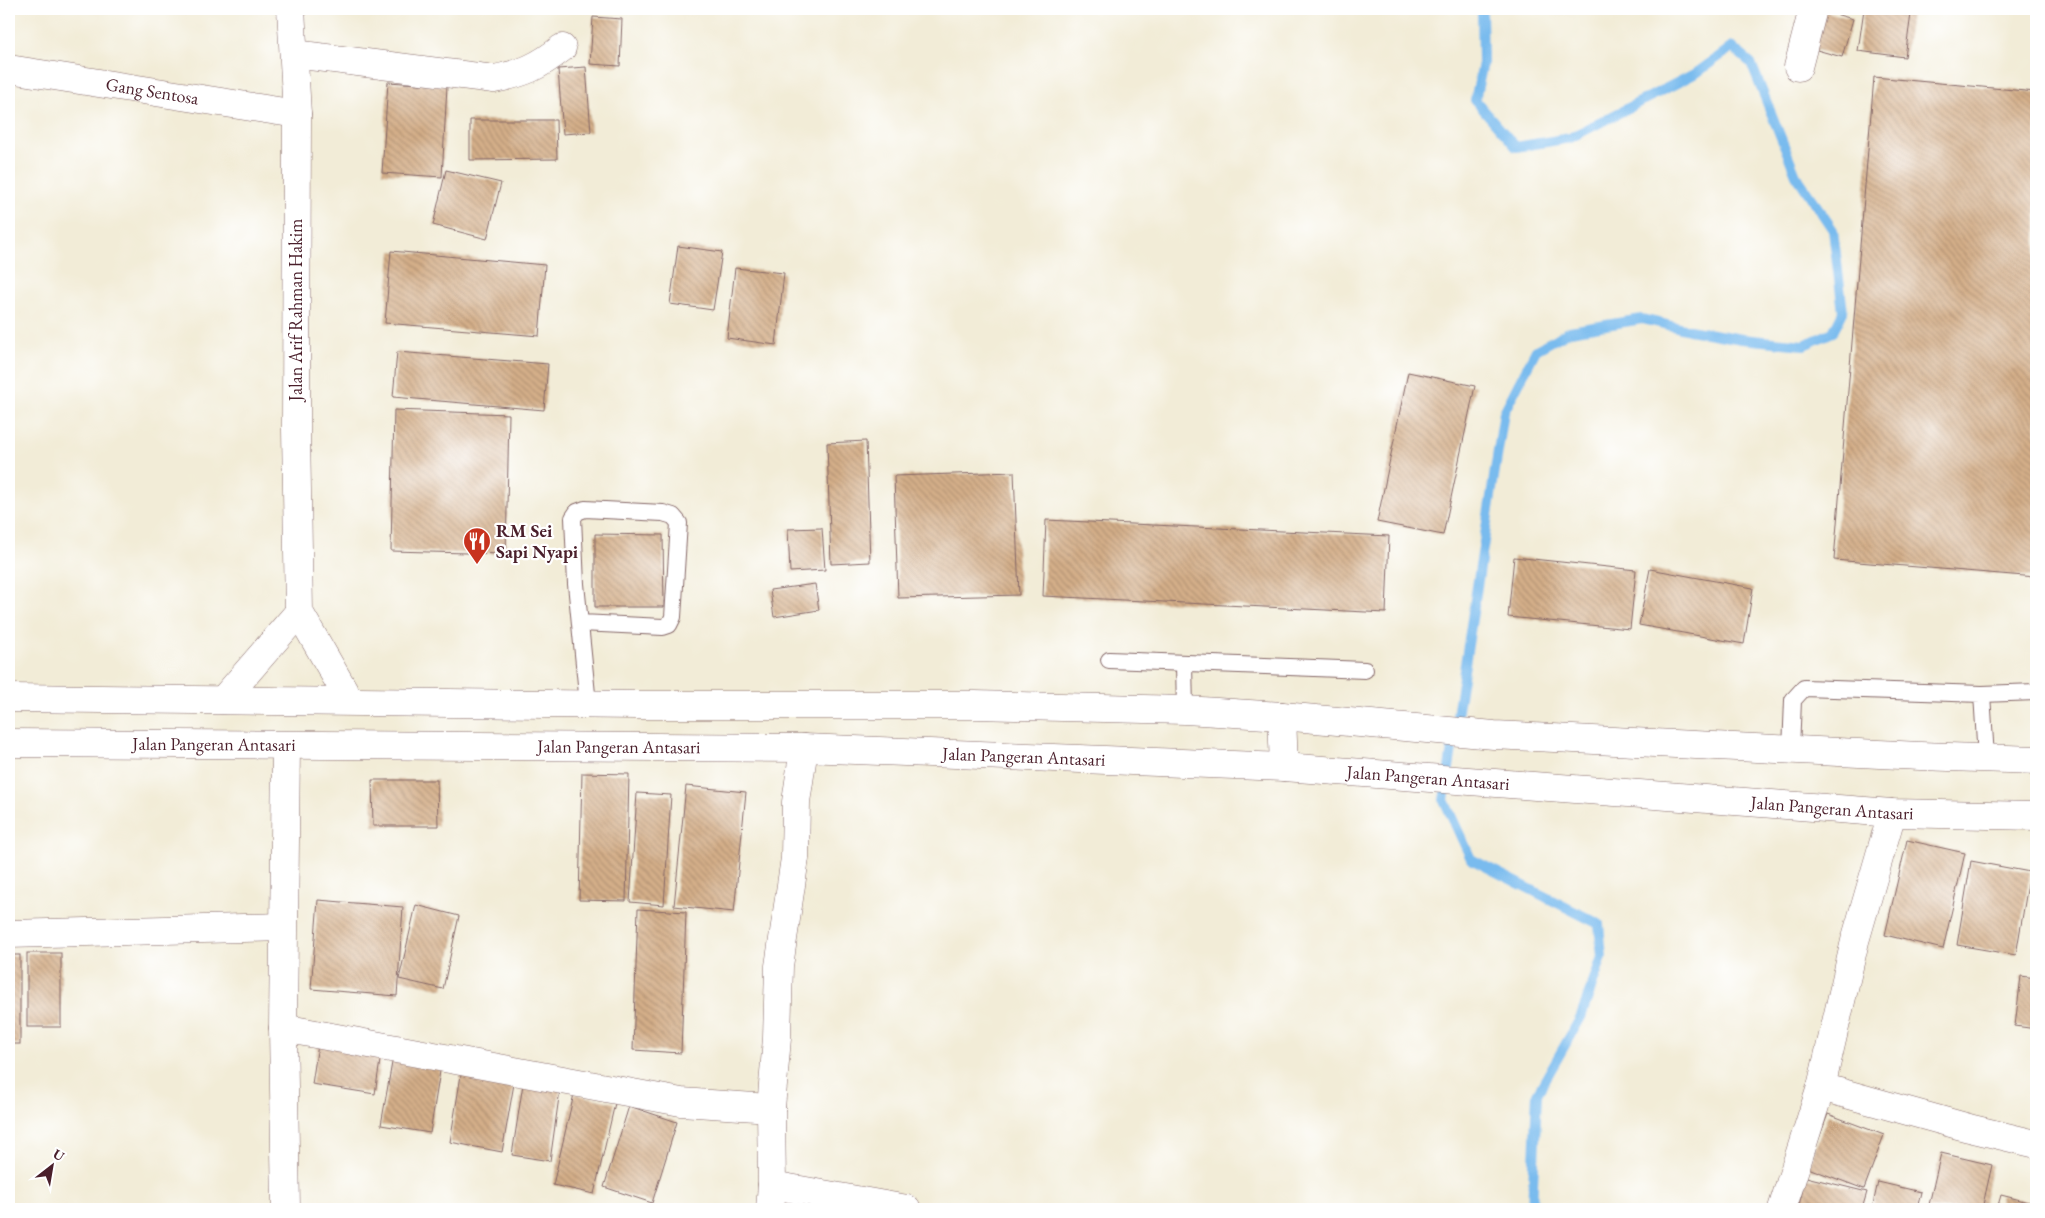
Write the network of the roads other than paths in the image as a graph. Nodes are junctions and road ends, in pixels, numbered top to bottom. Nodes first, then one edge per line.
1 (291, 9) edge
2 (1814, 9) edge
3 (562, 48) dead end
4 (294, 54) junction
5 (1798, 67) dead end
6 (9, 70) edge
7 (296, 114) junction
8 (299, 612) junction
9 (581, 623) junction
10 (1108, 660) dead end
11 (1184, 664) junction
12 (1365, 670) dead end
13 (2036, 692) edge
14 (1982, 694) junction
15 (9, 698) edge
16 (223, 700) junction
17 (350, 701) junction
18 (588, 704) junction
19 (1185, 710) junction
20 (1282, 716) junction
21 (9, 743) edge
22 (286, 746) junction
23 (804, 748) junction
24 (1790, 750) junction
25 (1986, 758) junction
26 (2036, 760) edge
27 (1284, 767) junction
28 (1892, 813) junction
29 (2036, 816) edge
30 (283, 927) junction
31 (9, 934) edge
32 (283, 1028) junction
33 (1821, 1086) junction
34 (771, 1108) junction
35 (2036, 1144) edge
36 (771, 1197) edge
37 (286, 1209) edge
38 (907, 1209) edge
39 (1782, 1209) edge

1 - 4 main road, Jalan Arif Rahman Hakim
2 - 5 main road
3 - 4 main road
4 - 7 main road, Jalan Arif Rahman Hakim
6 - 7 main road, Gang Sentosa
7 - 8 main road, Jalan Arif Rahman Hakim
8 - 16 main road
8 - 17 main road, Jalan Arif Rahman Hakim
9 - 9 lane
9 - 18 lane
10 - 11 lane
11 - 12 lane
11 - 19 lane
13 - 14 lane
14 - 24 lane
14 - 25 lane
15 - 16 main road
16 - 17 main road
17 - 18 main road
18 - 19 main road
19 - 20 main road
20 - 24 main road
20 - 27 main road
21 - 22 main road, Jalan Pangeran Antasari
22 - 23 main road, Jalan Pangeran Antasari
22 - 30 main road
23 - 27 main road, Jalan Pangeran Antasari
23 - 34 main road
24 - 25 main road
25 - 26 main road
27 - 28 main road, Jalan Pangeran Antasari
28 - 29 main road, Jalan Pangeran Antasari
28 - 33 main road
30 - 31 main road
30 - 32 main road
32 - 34 main road
32 - 37 main road
33 - 35 main road
33 - 39 main road
34 - 36 main road
36 - 38 main road

